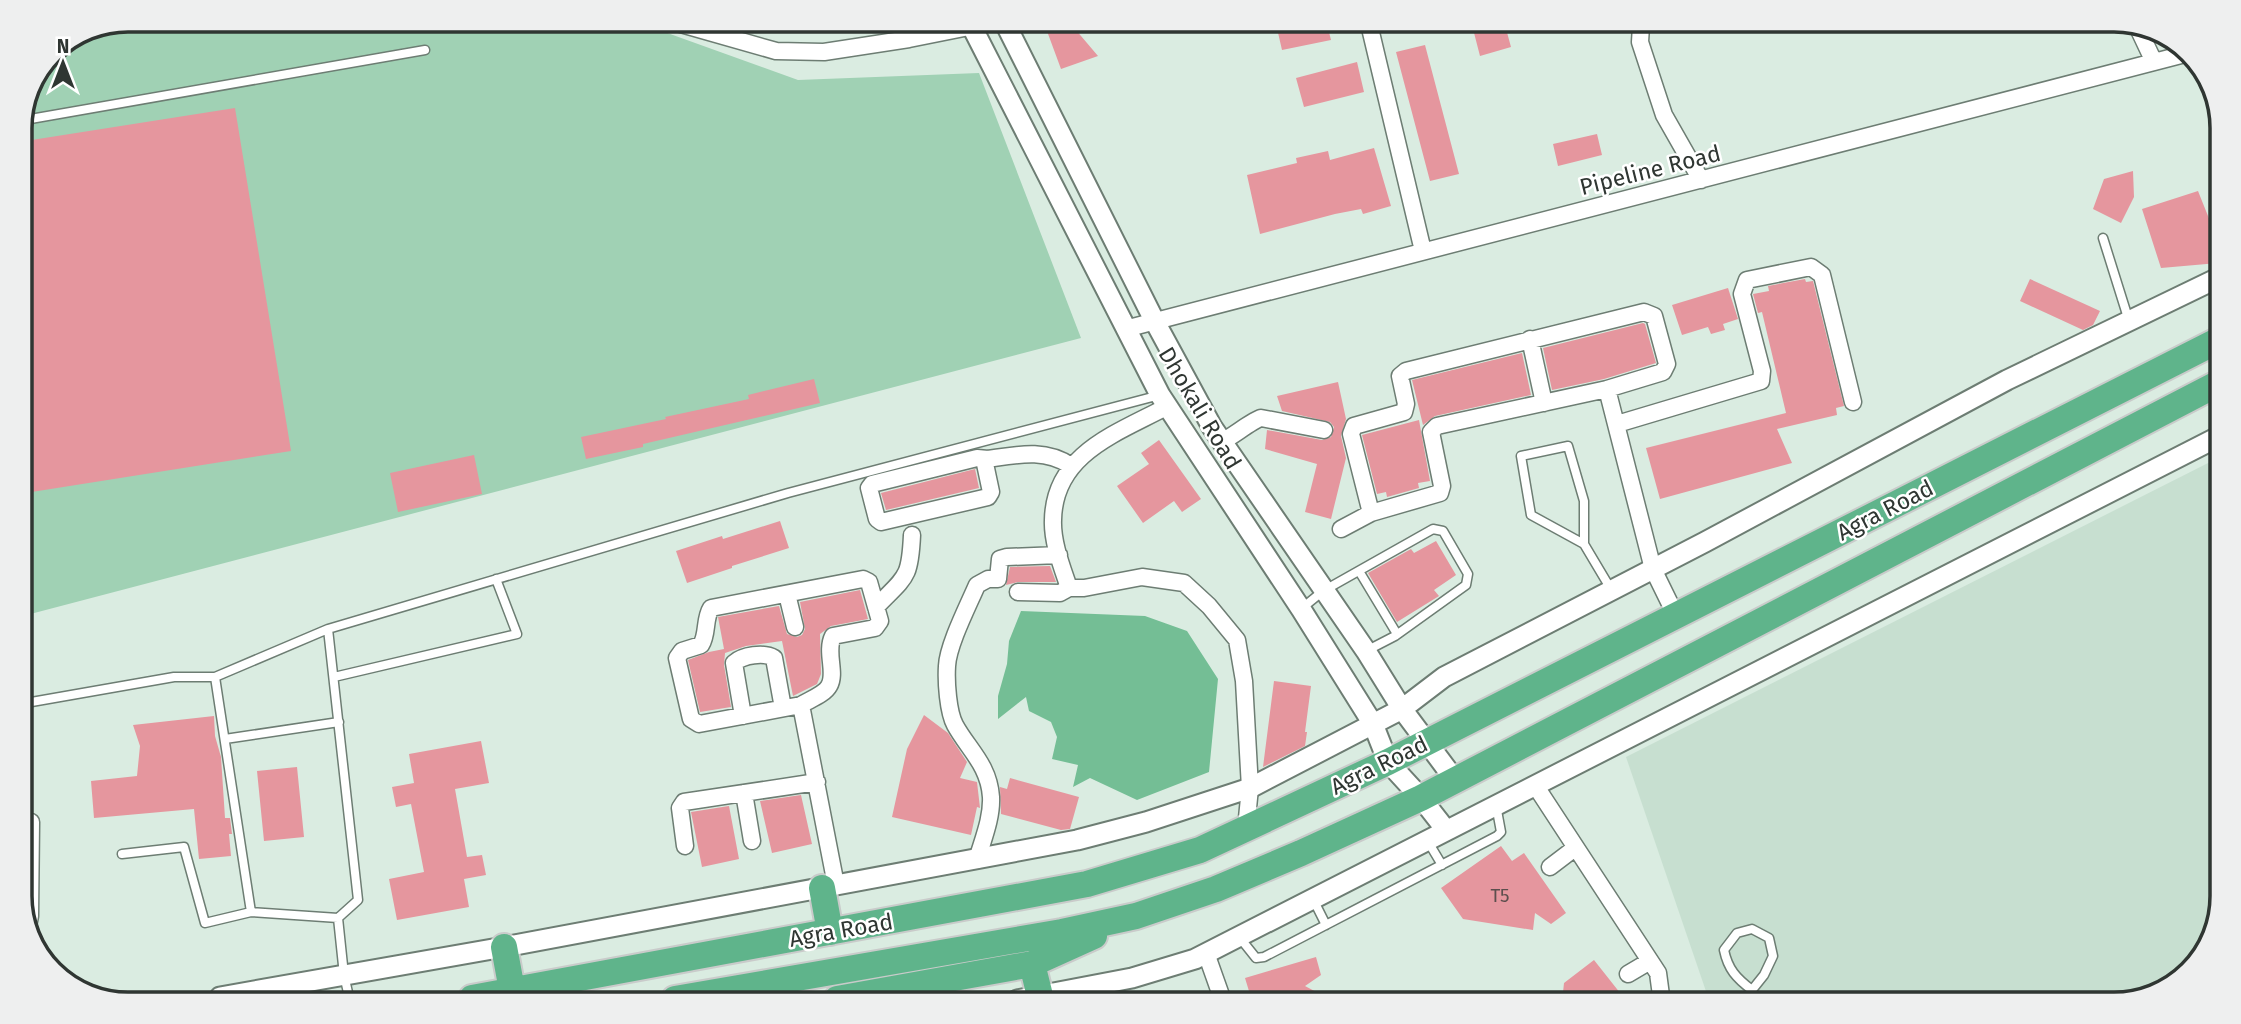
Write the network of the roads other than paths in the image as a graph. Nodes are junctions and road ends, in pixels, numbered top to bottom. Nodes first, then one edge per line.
1 (709, 32) edge
2 (933, 32) edge
3 (981, 32) edge
4 (1010, 32) edge
5 (1370, 32) edge
6 (1641, 32) edge
7 (2142, 36) edge
8 (425, 50) dead end
9 (2177, 56) edge
10 (2154, 62) junction
11 (32, 119) edge
12 (1702, 180) junction
13 (2102, 238) dead end
14 (1423, 251) junction
15 (2209, 282) edge
16 (1154, 320) junction
17 (2129, 321) junction
18 (1125, 329) junction
19 (1530, 339) junction
20 (2209, 345) edge
21 (2209, 388) edge
22 (1607, 389) junction
23 (1164, 401) junction
24 (1853, 402) dead end
25 (1544, 403) junction
26 (1617, 424) junction
27 (1324, 430) dead end
28 (1223, 441) junction
29 (2209, 441) edge
30 (984, 459) junction
31 (1071, 466) junction
32 (1247, 477) junction
33 (1221, 490) junction
34 (1371, 513) junction
35 (1342, 529) dead end
36 (912, 535) dead end
37 (1584, 544) junction
38 (1059, 555) junction
39 (1653, 569) junction
40 (1359, 572) junction
41 (496, 579) junction
42 (1069, 588) junction
43 (1612, 591) junction
44 (1018, 592) dead end
45 (1323, 592) junction
46 (787, 594) junction
47 (876, 607) junction
48 (1301, 609) junction
49 (1676, 616) junction
50 (794, 627) dead end
51 (328, 629) junction
52 (1397, 634) junction
53 (1366, 652) junction
54 (215, 677) junction
55 (334, 677) junction
56 (32, 702) edge
57 (801, 705) junction
58 (783, 708) junction
59 (1402, 709) junction
60 (743, 716) junction
61 (339, 722) junction
62 (1373, 723) junction
63 (225, 739) junction
64 (1427, 742) junction
65 (1388, 762) junction
66 (1455, 780) junction
67 (817, 782) junction
68 (1535, 785) junction
69 (1250, 788) junction
70 (744, 793) junction
71 (1421, 799) junction
72 (1496, 805) junction
73 (1246, 828) junction
74 (1446, 830) junction
75 (1427, 840) junction
76 (752, 841) dead end
77 (685, 846) dead end
78 (1575, 848) junction
79 (122, 854) dead end
80 (977, 860) junction
81 (1442, 865) junction
82 (1550, 867) dead end
83 (829, 887) junction
84 (1312, 899) junction
85 (251, 912) junction
86 (1136, 916) junction
87 (338, 918) junction
88 (1326, 925) junction
89 (830, 932) junction
90 (1238, 936) junction
91 (504, 947) junction
92 (1206, 953) junction
93 (1650, 961) junction
94 (1032, 964) junction
95 (1628, 974) dead end
96 (344, 975) junction
97 (512, 990) junction
98 (1752, 990) joint
99 (248, 992) edge
100 (348, 992) edge
101 (502, 992) edge
102 (715, 992) edge
103 (883, 992) edge
104 (1040, 992) edge
105 (1065, 992) edge
106 (1220, 992) edge
107 (1661, 992) edge

1 - 2 street
3 - 18 street, Dhokali Road
4 - 16 street, Dhokali Road
5 - 14 street
6 - 12 street
7 - 10 street
8 - 11 lane
9 - 10 street, Pipeline Road
10 - 12 street, Pipeline Road
12 - 14 street, Pipeline Road
13 - 17 lane
14 - 16 street, Pipeline Road
15 - 17 street
16 - 18 street, Pipeline Road
16 - 28 street, Dhokali Road
17 - 39 street
18 - 23 street, Dhokali Road
19 - 22 street
19 - 25 street
19 - 34 street
20 - 49 highway, Agra Road
21 - 66 highway, Agra Road
22 - 25 street
22 - 26 street
23 - 31 street
23 - 33 street, Dhokali Road
23 - 41 lane
24 - 26 street
25 - 34 street
26 - 39 street
27 - 28 street
28 - 32 street, Dhokali Road
29 - 68 street
30 - 30 street
30 - 31 street
31 - 38 street
32 - 33 street
32 - 45 street, Dhokali Road
33 - 48 street, Dhokali Road
34 - 35 street
36 - 47 street
37 - 37 lane
37 - 43 lane
38 - 42 street
38 - 80 street
39 - 43 street
39 - 49 street
40 - 45 lane
40 - 52 lane
40 - 52 lane
41 - 51 lane
41 - 55 lane
42 - 44 street
42 - 69 street
43 - 59 street
45 - 48 lane
45 - 53 street, Dhokali Road
46 - 47 street
46 - 50 street
46 - 60 street
47 - 57 street
48 - 62 street, Dhokali Road
49 - 64 highway, Agra Road
51 - 54 lane
51 - 55 lane
52 - 53 lane
53 - 59 street, Dhokali Road
54 - 56 lane
54 - 63 lane
55 - 61 lane
57 - 58 street
57 - 67 street
58 - 60 street
58 - 60 street
59 - 62 street
59 - 64 street, Dhokali Road
61 - 63 lane
61 - 87 lane
62 - 65 street, Dhokali Road
62 - 69 street
63 - 85 lane
64 - 65 highway, Agra Road
64 - 66 street, Dhokali Road
65 - 71 street, Dhokali Road
65 - 73 highway, Agra Road
66 - 71 highway, Agra Road
67 - 70 street
67 - 83 street
68 - 72 street
68 - 78 street
69 - 73 street
69 - 80 street
70 - 76 street
70 - 77 street
71 - 74 street, Dhokali Road
71 - 86 highway, Agra Road
72 - 74 street
72 - 81 lane
73 - 89 highway, Agra Road
74 - 75 street
75 - 81 lane
75 - 84 street
78 - 82 street
78 - 93 street
79 - 85 lane
80 - 83 street
81 - 88 lane
83 - 89 highway
83 - 91 street
84 - 88 lane
84 - 90 street
85 - 87 lane
86 - 94 highway
86 - 102 highway
87 - 96 lane
88 - 90 lane
89 - 97 highway, Agra Road
90 - 92 street
91 - 96 street
91 - 97 highway
92 - 105 street
92 - 106 street
93 - 95 street
93 - 107 street
94 - 103 highway
94 - 104 highway
96 - 99 street
96 - 100 lane
97 - 101 highway, Agra Road
98 - 98 lane

